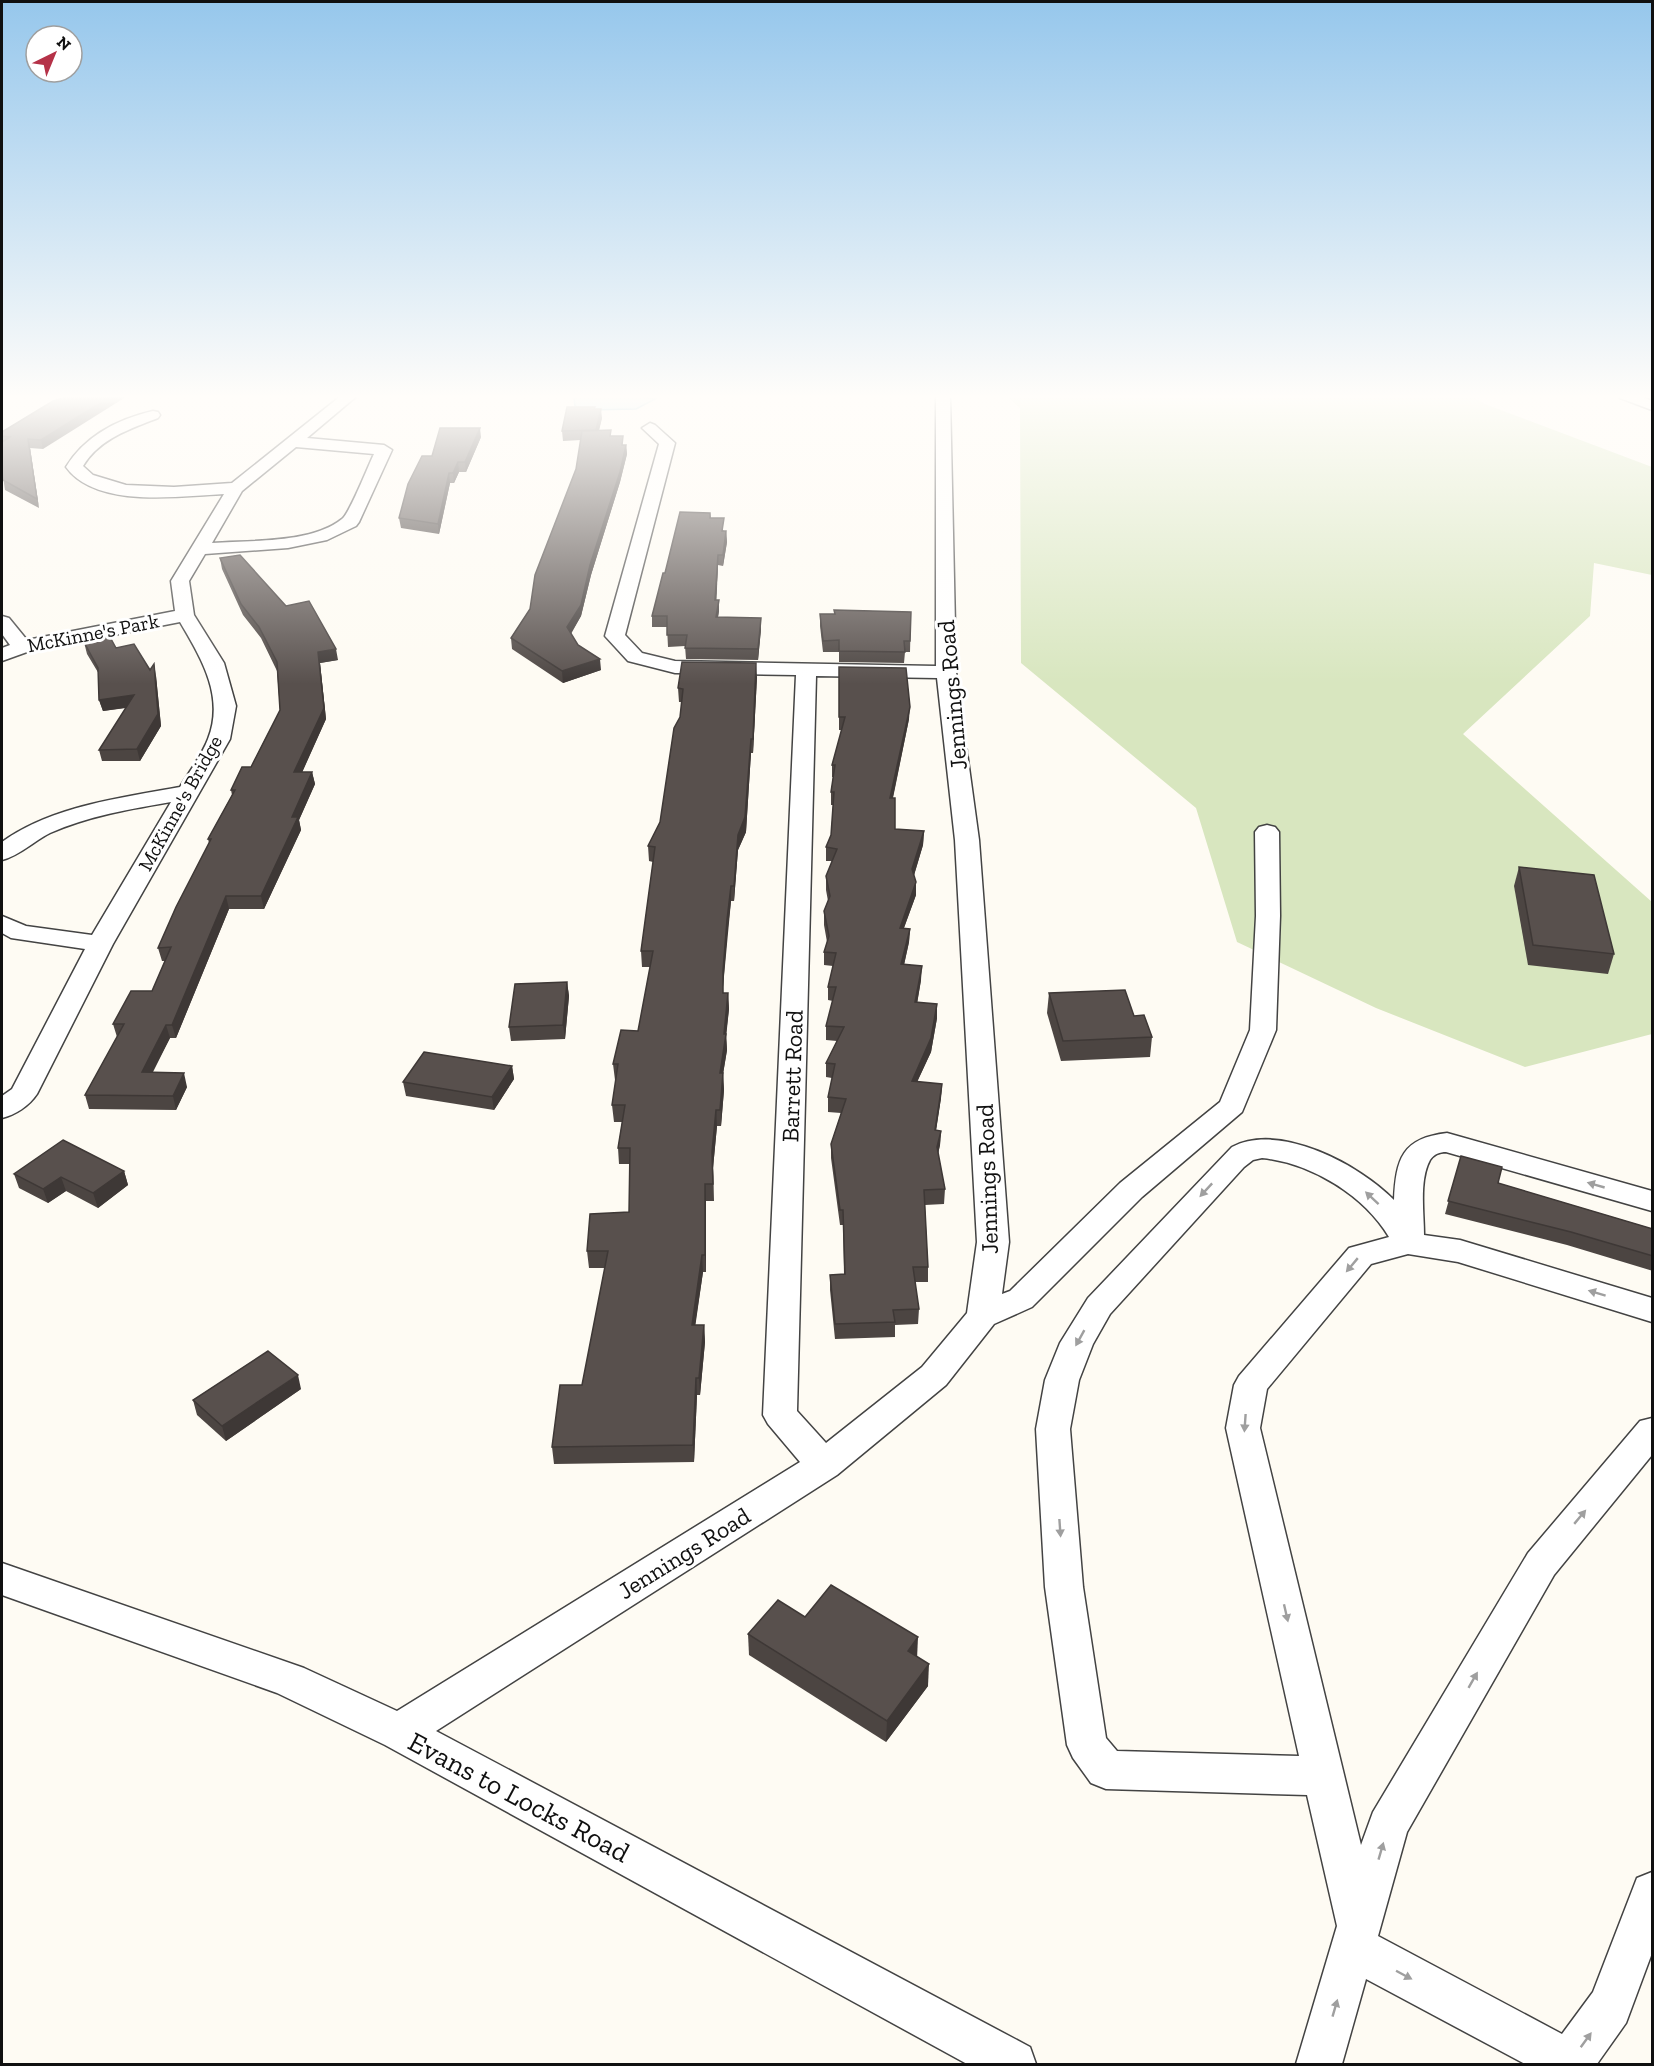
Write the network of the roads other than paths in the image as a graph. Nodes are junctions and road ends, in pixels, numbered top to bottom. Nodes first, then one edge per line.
1 (234, 491) edge
2 (364, 491) edge
3 (654, 491) edge
4 (944, 491) edge
5 (198, 549) junction
6 (185, 615) junction
7 (2, 622) edge
8 (22, 647) junction
9 (2, 655) edge
10 (806, 670) junction
11 (946, 672) junction
12 (190, 792) junction
13 (1267, 832) dead end
14 (2, 853) edge
15 (2, 923) edge
16 (100, 944) junction
17 (2, 1109) edge
18 (1653, 1201) edge
19 (1408, 1243) junction
20 (1653, 1310) edge
21 (983, 1316) junction
22 (1653, 1431) edge
23 (824, 1465) junction
24 (2, 1579) edge
25 (399, 1732) junction
26 (1324, 1776) junction
27 (1653, 1893) edge
28 (1356, 1937) junction
29 (1013, 2064) edge
30 (1319, 2064) edge

1 - 5 street, McKinne's Bridge
2 - 5 street
3 - 10 street
4 - 11 street, Jennings Road
5 - 6 street, McKinne's Bridge
6 - 8 street, McKinne's Park
6 - 12 street, McKinne's Bridge
7 - 8 street
8 - 9 street, McKinne's Park
10 - 11 street
10 - 23 street, Barrett Road
11 - 21 street, Jennings Road
12 - 14 street
12 - 16 street, McKinne's Bridge
13 - 21 street
15 - 16 street
16 - 17 street, McKinne's Bridge
18 -> 19 street
20 -> 19 street
19 -> 26 street
19 -> 26 street
21 - 23 street, Jennings Road
28 -> 22 street
23 - 25 street, Jennings Road
24 - 25 street, Evans to Locks Road
25 - 29 street, Evans to Locks Road
26 - 28 street
28 -> 27 street
30 -> 28 street

